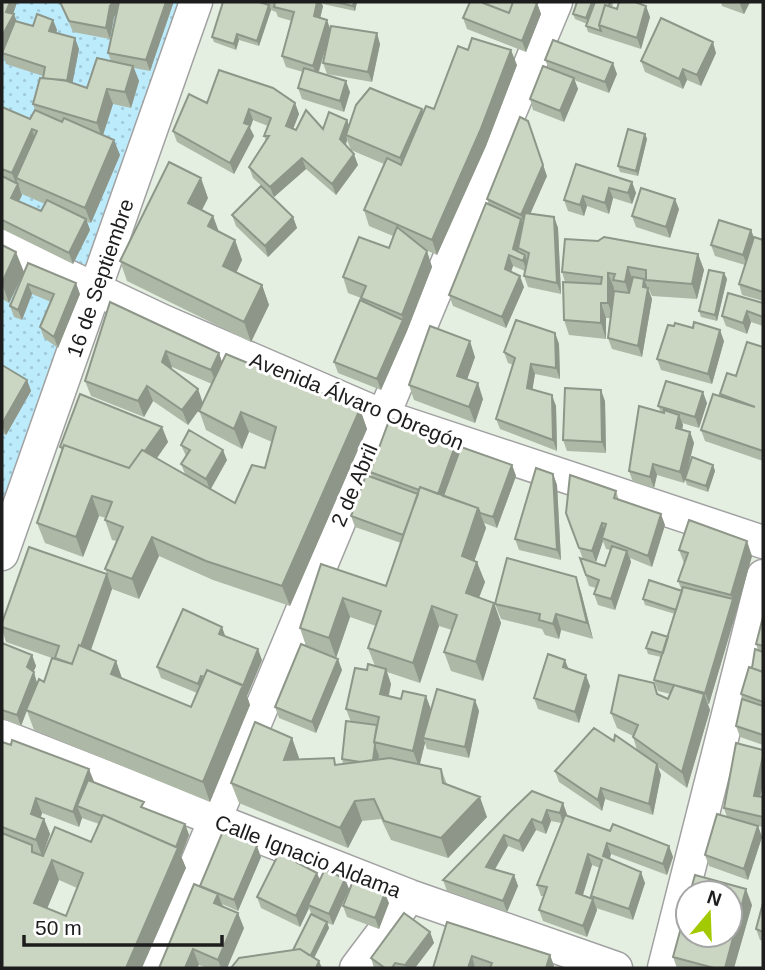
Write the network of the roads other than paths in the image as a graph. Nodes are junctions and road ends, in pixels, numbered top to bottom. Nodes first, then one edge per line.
1 (196, 2) edge
2 (555, 2) edge
3 (2, 246) edge
4 (97, 290) junction
5 (383, 416) junction
6 (763, 542) edge
7 (2, 554) edge
8 (763, 576) edge
9 (2, 736) edge
10 (214, 820) junction
11 (410, 896) junction
12 (153, 968) edge
13 (356, 968) edge
14 (616, 968) edge
15 (664, 968) edge

1 - 4 street, 16 de Septiembre
2 - 5 street, 2 de Abril
3 - 4 street, Avenida Álvaro Obregón
4 - 5 street, Avenida Álvaro Obregón
4 - 7 street, 16 de Septiembre
5 - 6 street, Avenida Álvaro Obregón
5 - 10 street, 2 de Abril
8 - 15 street
9 - 10 street, Calle Ignacio Aldama
10 - 11 street, Calle Ignacio Aldama
10 - 12 street, 2 de Abril
11 - 13 street
11 - 14 street, Calle Ignacio Aldama

